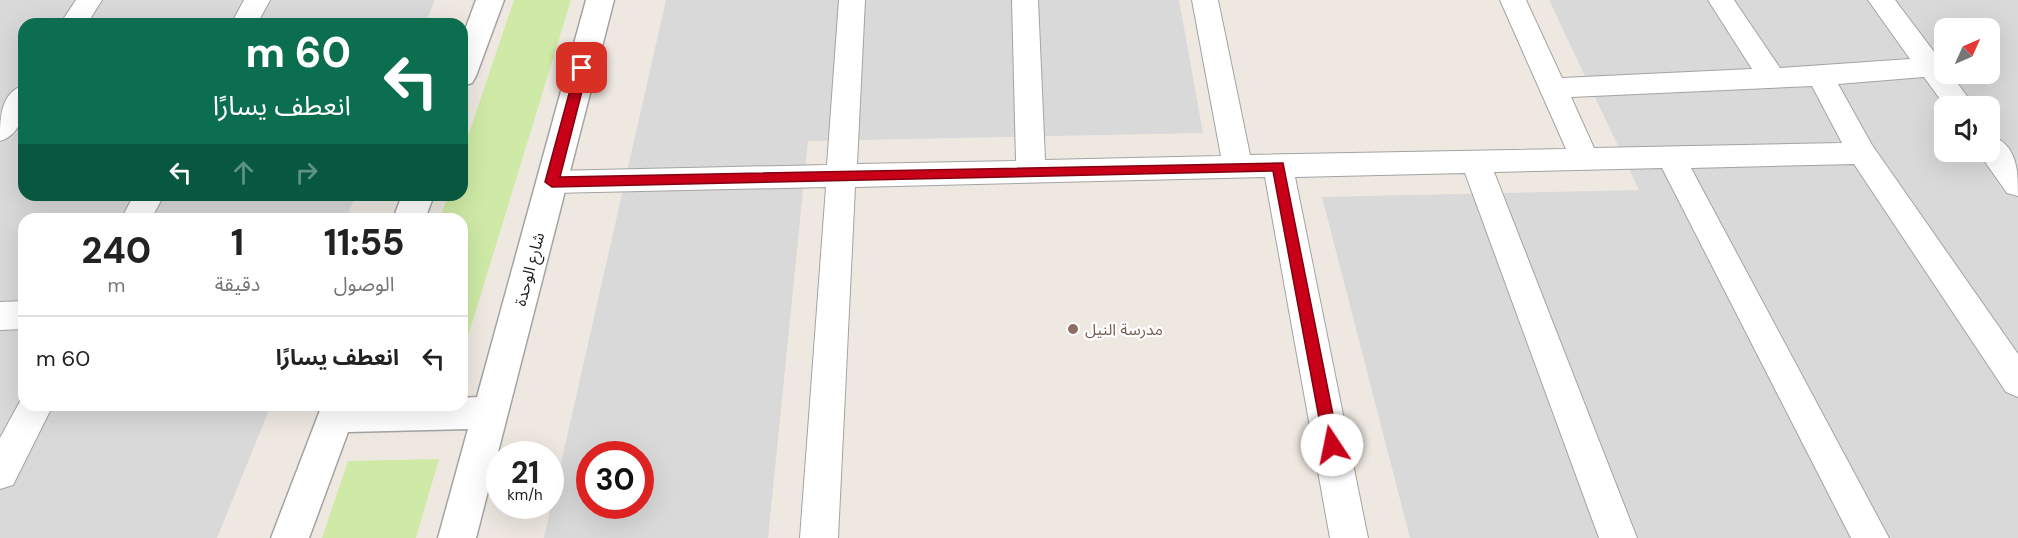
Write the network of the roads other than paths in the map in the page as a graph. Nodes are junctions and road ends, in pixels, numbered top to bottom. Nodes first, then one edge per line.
1 (89, 0) edge
2 (257, 0) edge
3 (490, 0) edge
4 (600, 0) edge
5 (852, 0) edge
6 (1025, 0) edge
7 (1205, 0) edge
8 (1513, 0) edge
9 (1721, 0) edge
10 (1881, 0) edge
11 (77, 18) edge
12 (247, 18) edge
13 (468, 60) edge
14 (1931, 67) junction
15 (1820, 76) junction
16 (1772, 78) junction
17 (1553, 88) junction
18 (1953, 96) edge
19 (18, 103) edge
20 (2, 123) edge
21 (1862, 153) junction
22 (1671, 157) junction
23 (1585, 159) junction
24 (1474, 161) junction
25 (2000, 161) edge
26 (1278, 166) junction
27 (1238, 167) junction
28 (1031, 171) junction
29 (841, 176) junction
30 (552, 182) junction
31 (2018, 185) edge
32 (18, 315) edge
33 (0, 316) edge
34 (2018, 382) edge
35 (33, 411) edge
36 (338, 411) edge
37 (389, 411) edge
38 (490, 413) junction
39 (0, 473) edge
40 (290, 538) edge
41 (458, 538) edge
42 (819, 538) edge
43 (1349, 538) edge
44 (1618, 538) edge
45 (1870, 538) edge

1 - 11 street
2 - 12 street
3 - 13 street
4 - 30 street, شارع الوحدة
5 - 29 street
6 - 28 street
7 - 27 street
8 - 17 street
9 - 16 street
10 - 14 street
14 - 15 street
14 - 18 street
15 - 16 street
15 - 21 street
16 - 17 street
17 - 23 street
19 - 20 street
21 - 22 street
21 - 34 street
22 - 23 street
22 - 45 street
23 - 24 street
24 - 26 street
24 - 44 street
25 - 31 street
26 - 27 street
26 - 43 street
27 - 28 street
28 - 29 street
29 - 30 street
29 - 42 street
30 - 38 street, شارع الوحدة
32 - 33 street
35 - 39 street
36 - 40 street
37 - 38 street
38 - 41 street, شارع الوحدة

